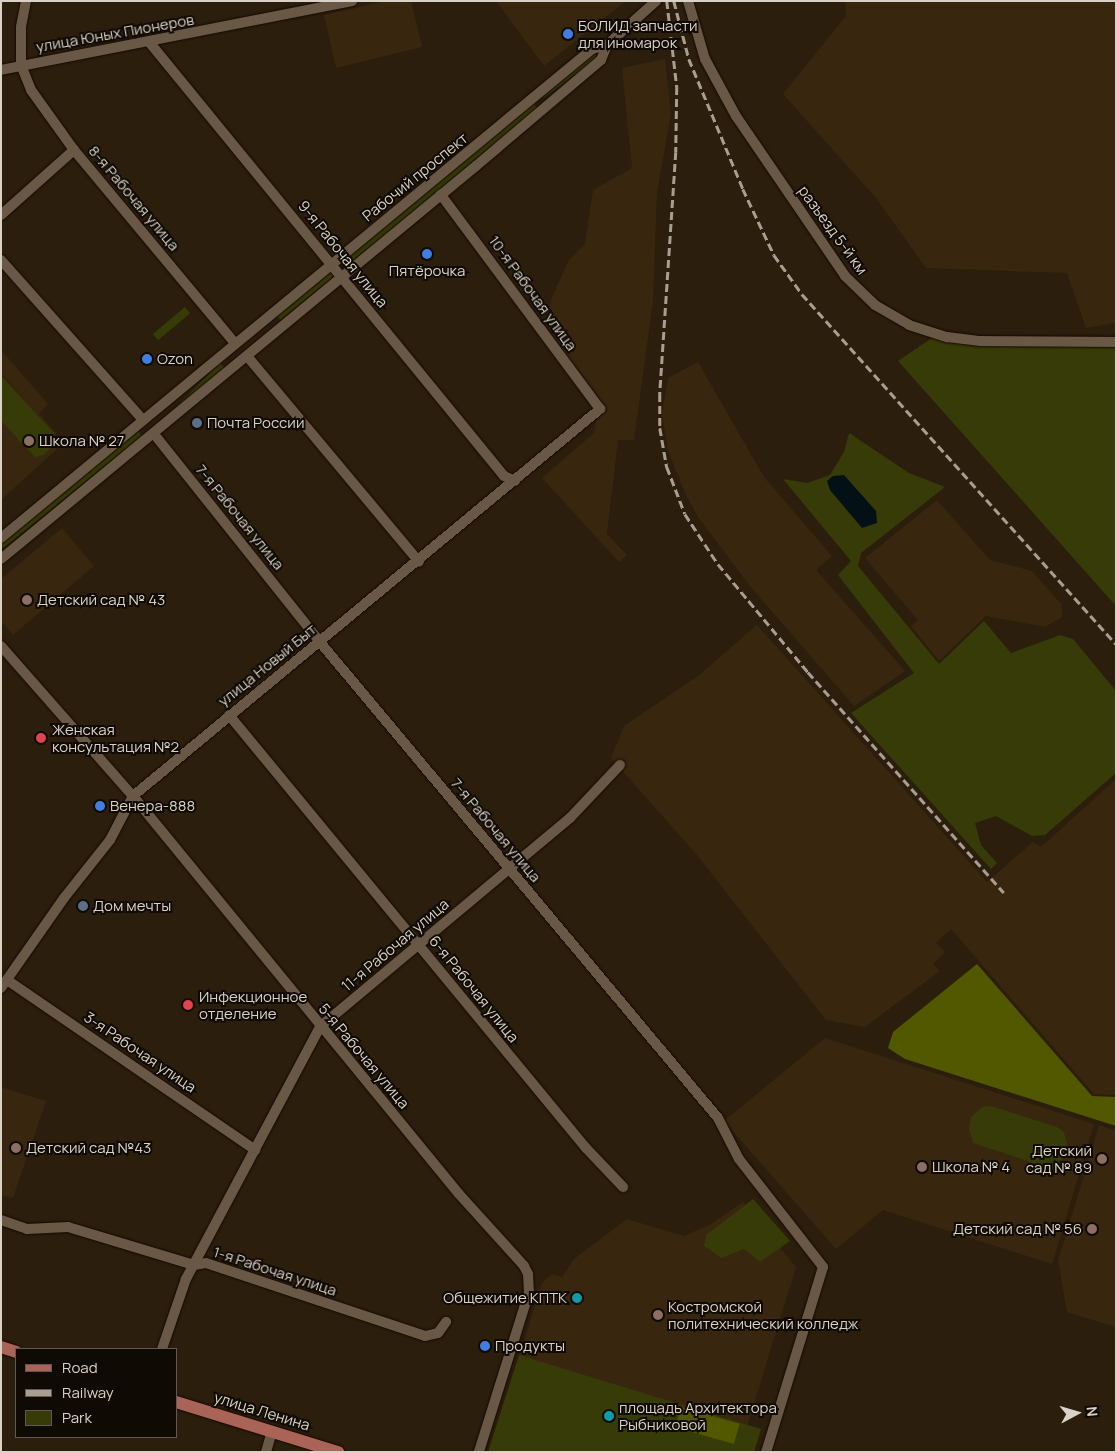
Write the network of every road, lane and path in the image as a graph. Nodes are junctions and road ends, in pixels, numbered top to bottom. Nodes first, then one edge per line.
1 (26, 1) edge
2 (352, 1) edge
3 (656, 1) edge
4 (688, 1) edge
5 (150, 43) junction
6 (607, 45) junction
7 (21, 65) junction
8 (1, 70) edge
9 (74, 150) junction
10 (441, 195) junction
11 (1, 215) edge
12 (1, 260) edge
13 (331, 264) junction
14 (342, 277) junction
15 (239, 340) junction
16 (1116, 342) edge
17 (251, 353) junction
18 (600, 409) joint
19 (143, 420) junction
20 (154, 434) junction
21 (515, 481) junction
22 (1, 538) edge
23 (1, 559) edge
24 (419, 562) junction
25 (320, 641) junction
26 (1, 646) edge
27 (229, 715) junction
28 (620, 765) dead end
29 (133, 796) junction
30 (509, 869) junction
31 (419, 945) junction
32 (4, 984) edge
33 (320, 1027) junction
34 (255, 1150) junction
35 (623, 1187) dead end
36 (1, 1220) edge
37 (194, 1265) junction
38 (446, 1322) dead end
39 (1, 1347) edge
40 (162, 1348) edge
41 (15, 1352) edge
42 (178, 1403) edge
43 (272, 1431) junction
44 (266, 1452) edge
45 (338, 1452) edge
46 (479, 1452) edge
47 (766, 1452) edge

1 - 7 street
2 - 5 street, улица Юных Пионеров
3 - 6 street, Рабочий проспект
4 - 16 street, разъезд 5-й км
5 - 7 street, улица Юных Пионеров
5 - 13 street, 9-я Рабочая улица
6 - 10 street, Рабочий проспект
6 - 13 street, Рабочий проспект
7 - 8 street, улица Юных Пионеров
7 - 9 street, 8-я Рабочая улица
9 - 11 street
9 - 15 street, 8-я Рабочая улица
10 - 14 street, Рабочий проспект
10 - 18 street, 10-я Рабочая улица
12 - 19 street
13 - 14 street, 9-я Рабочая улица
13 - 15 street, Рабочий проспект
14 - 17 street, Рабочий проспект
14 - 21 street, 9-я Рабочая улица
15 - 17 street
15 - 17 street
15 - 19 street, Рабочий проспект
17 - 20 street, Рабочий проспект
17 - 24 street
18 - 21 street, улица Новый Быт
19 - 22 street, Рабочий проспект
20 - 23 street, Рабочий проспект
20 - 25 street, 7-я Рабочая улица
21 - 24 street, улица Новый Быт
24 - 25 street, улица Новый Быт
25 - 27 street, улица Новый Быт
25 - 30 street, 7-я Рабочая улица
26 - 29 street, 5-я Рабочая улица
27 - 29 street, улица Новый Быт
27 - 31 street, 6-я Рабочая улица
28 - 30 street, 11-я Рабочая улица
29 - 32 street, улица Новый Быт
29 - 33 street, 5-я Рабочая улица
30 - 31 street, 11-я Рабочая улица
30 - 47 street, 7-я Рабочая улица
31 - 33 street, 11-я Рабочая улица
31 - 35 street, 6-я Рабочая улица
32 - 34 street, 3-я Рабочая улица
33 - 34 street, 11-я Рабочая улица
33 - 46 street, 5-я Рабочая улица
34 - 37 street, 11-я Рабочая улица
36 - 37 street, 1-я Рабочая улица
37 - 38 street, 1-я Рабочая улица
37 - 40 street, 11-я Рабочая улица
39 - 41 main road
42 - 43 main road, улица Ленина
43 - 44 street
43 - 45 main road, улица Ленина

